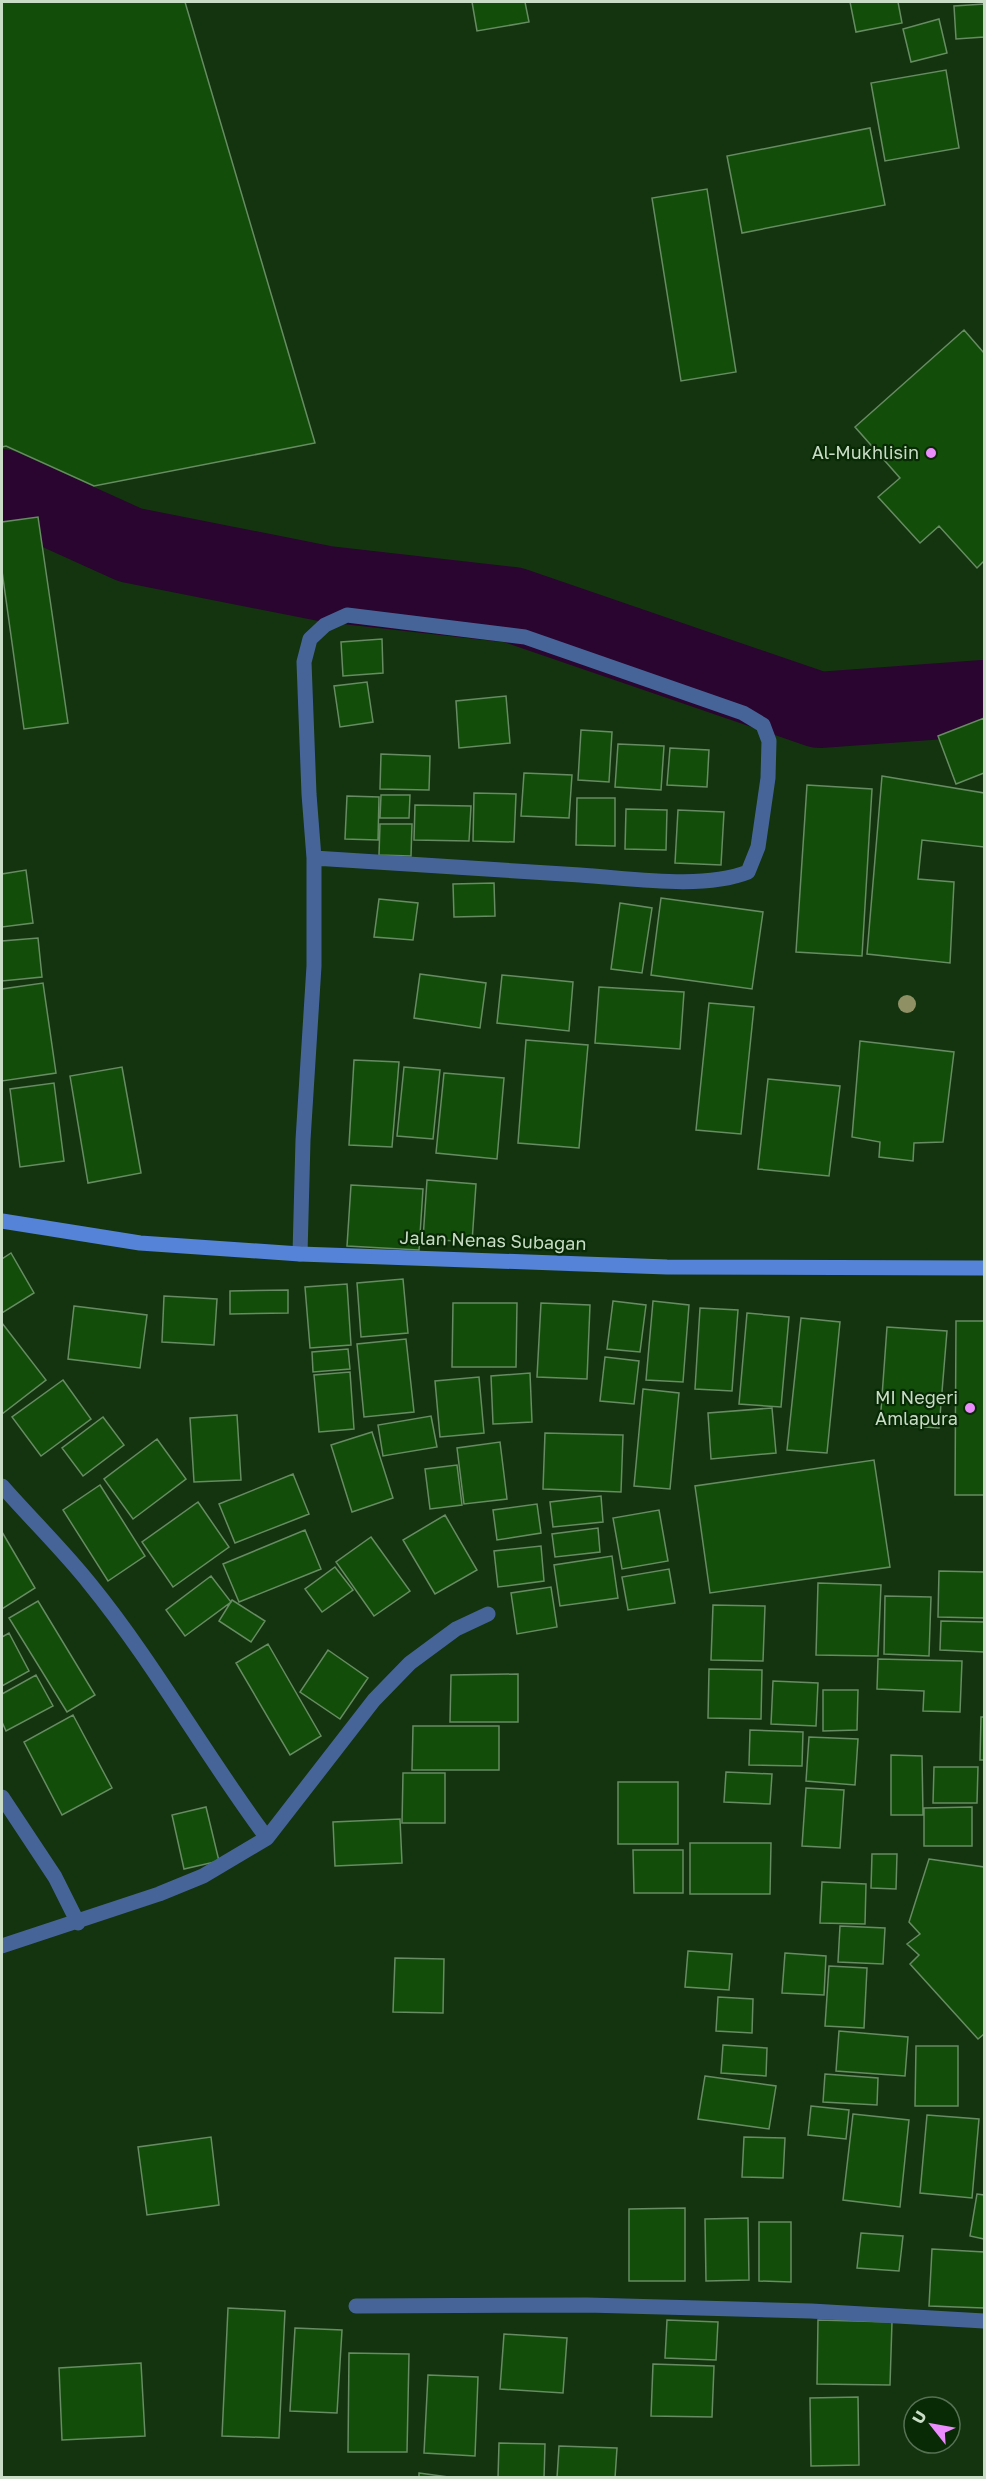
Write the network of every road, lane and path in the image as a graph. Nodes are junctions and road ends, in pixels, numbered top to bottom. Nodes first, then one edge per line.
1 (314, 858) junction
2 (2, 1221) edge
3 (300, 1254) junction
4 (984, 1268) edge
5 (2, 1486) edge
6 (489, 1614) dead end
7 (2, 1797) edge
8 (267, 1838) junction
9 (78, 1923) junction
10 (2, 1946) edge
11 (356, 2306) dead end
12 (984, 2321) edge

1 - 1 street
1 - 3 street
2 - 3 main road, Jalan Nenas Subagan
3 - 4 main road, Jalan Nenas Subagan
5 - 8 street
6 - 8 street
7 - 9 street
8 - 9 street
9 - 10 street
11 - 12 street

